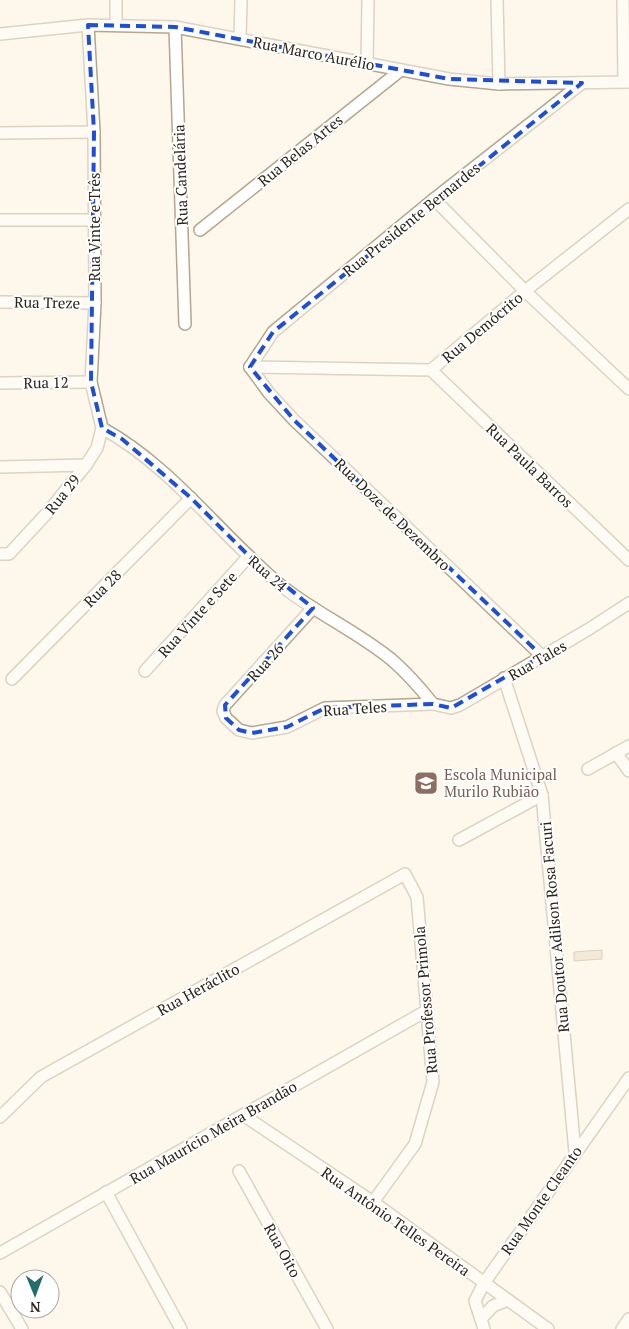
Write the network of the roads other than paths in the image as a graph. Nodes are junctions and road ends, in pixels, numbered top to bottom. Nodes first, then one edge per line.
1 (116, 0) edge
2 (241, 0) edge
3 (368, 0) edge
4 (497, 0) edge
5 (622, 0) edge
6 (88, 25) junction
7 (116, 25) junction
8 (175, 27) junction
9 (0, 34) edge
10 (240, 38) junction
11 (368, 64) junction
12 (401, 70) junction
13 (627, 82) edge
14 (582, 83) junction
15 (499, 84) junction
16 (94, 132) junction
17 (0, 133) edge
18 (434, 199) junction
19 (628, 211) edge
20 (0, 220) edge
21 (95, 220) junction
22 (200, 230) dead end
23 (525, 291) junction
24 (0, 302) edge
25 (95, 303) junction
26 (185, 324) dead end
27 (250, 367) junction
28 (431, 370) junction
29 (91, 382) junction
30 (0, 383) edge
31 (629, 389) edge
32 (102, 428) junction
33 (86, 465) junction
34 (0, 467) edge
35 (191, 498) junction
36 (5, 554) edge
37 (249, 556) junction
38 (629, 560) edge
39 (629, 603) edge
40 (313, 608) junction
41 (542, 656) junction
42 (145, 671) dead end
43 (504, 678) junction
44 (12, 679) dead end
45 (438, 706) junction
46 (226, 718) joint
47 (629, 746) edge
48 (616, 753) junction
49 (588, 770) dead end
50 (629, 771) edge
51 (542, 795) junction
52 (460, 840) dead end
53 (405, 874) joint
54 (426, 1011) junction
55 (629, 1078) edge
56 (243, 1115) junction
57 (0, 1117) edge
58 (575, 1152) junction
59 (239, 1171) dead end
60 (106, 1192) junction
61 (373, 1202) junction
62 (0, 1252) edge
63 (484, 1283) junction
64 (0, 1292) edge
65 (508, 1300) junction
66 (629, 1319) edge
67 (482, 1324) edge
68 (22, 1329) edge
69 (181, 1329) edge
70 (327, 1329) edge
71 (548, 1329) edge
72 (622, 1329) edge

1 - 7 street
2 - 10 street
3 - 11 street
4 - 15 street
5 - 13 street
6 - 7 street, Rua Marco Aurélio
6 - 9 street, Rua Marco Aurélio
6 - 16 street, Rua Vinte e Três
7 - 8 street, Rua Marco Aurélio
8 - 10 street, Rua Marco Aurélio
8 - 26 street, Rua Candelária
10 - 11 street, Rua Marco Aurélio
11 - 12 street, Rua Marco Aurélio
12 - 15 street, Rua Marco Aurélio
12 - 22 street, Rua Belas Artes
13 - 14 street, Rua Marco Aurélio
14 - 15 street, Rua Marco Aurélio
14 - 18 street, Rua Presidente Bernardes
16 - 17 street
16 - 21 street, Rua Vinte e Três
18 - 23 street
18 - 27 street, Rua Presidente Bernardes
19 - 23 street, Rua Demócrito
20 - 21 street
21 - 25 street, Rua Vinte e Três
23 - 28 street, Rua Demócrito
23 - 31 street
24 - 25 street, Rua Treze
25 - 29 street, Rua Vinte e Três
27 - 28 street, Rua Demócrito
27 - 41 street, Rua Doze de Dezembro
28 - 38 street, Rua Paula Barros
29 - 30 street, Rua 12
29 - 32 street, Rua Vinte e Três
32 - 33 street, Rua 29
32 - 35 street, Rua 24
33 - 34 street
33 - 36 street, Rua 29
35 - 37 street, Rua 24
35 - 44 street, Rua 28
37 - 40 street, Rua 24
37 - 42 street, Rua Vinte e Sete
39 - 41 street, Rua Tales
40 - 45 street, Rua 24
40 - 46 street, Rua 26
41 - 43 street, Rua Tales
43 - 45 street, Rua Tales
43 - 51 street, Rua Doutor Adilson Rosa Facuri
45 - 46 street, Rua Teles
47 - 48 street
48 - 49 street
48 - 50 street
51 - 52 street
51 - 58 street, Rua Doutor Adilson Rosa Facuri
53 - 54 street, Rua Professor Primola
53 - 57 street, Rua Heráclito
54 - 56 street, Rua Maurício Meira Brandão
54 - 61 street, Rua Professor Primola
55 - 58 street, Rua Monte Cleanto
56 - 60 street, Rua Maurício Meira Brandão
56 - 61 street, Rua Antônio Telles Pereira
58 - 63 street, Rua Monte Cleanto
59 - 70 street, Rua Oito
60 - 62 street, Rua Maurício Meira Brandão
60 - 69 street
61 - 63 street, Rua Antônio Telles Pereira
63 - 65 street, Rua Antônio Telles Pereira
63 - 67 street, Rua Monte Cleanto
64 - 68 street
65 - 67 street
65 - 71 street, Rua Antônio Telles Pereira
66 - 72 street

